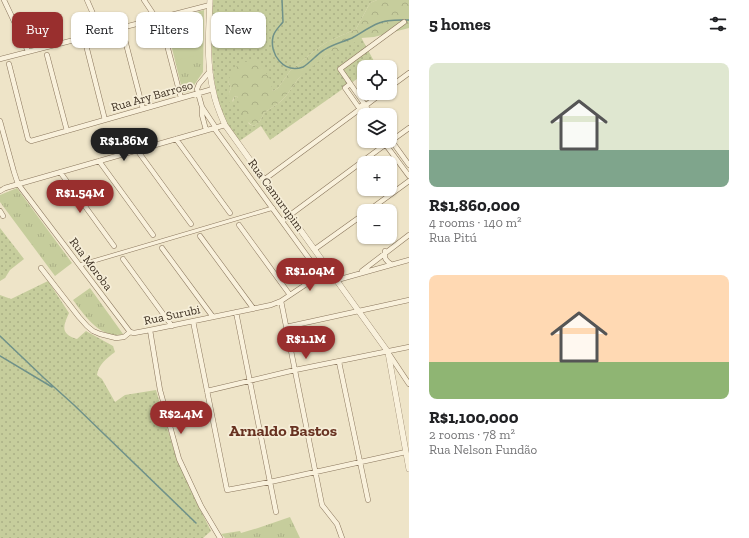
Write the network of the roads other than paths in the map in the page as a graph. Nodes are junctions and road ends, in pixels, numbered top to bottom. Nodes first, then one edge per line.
1 (4, 0) edge
2 (87, 0) edge
3 (144, 0) edge
4 (210, 3) edge
5 (92, 12) edge
6 (152, 12) edge
7 (178, 12) edge
8 (404, 22) dead end
9 (71, 40) edge
10 (87, 48) edge
11 (127, 48) edge
12 (168, 48) edge
13 (28, 51) junction
14 (47, 55) dead end
15 (0, 59) edge
16 (9, 64) dead end
17 (210, 71) junction
18 (409, 73) edge
19 (397, 82) edge
20 (350, 84) junction
21 (213, 89) junction
22 (198, 93) junction
23 (181, 98) junction
24 (373, 100) edge
25 (202, 106) junction
26 (365, 106) joint
27 (359, 108) edge
28 (143, 109) junction
29 (357, 111) edge
30 (106, 120) junction
31 (0, 121) edge
32 (225, 125) junction
33 (215, 128) junction
34 (409, 128) edge
35 (206, 130) junction
36 (67, 131) junction
37 (397, 135) edge
38 (176, 139) junction
39 (379, 148) edge
40 (392, 148) edge
41 (394, 148) edge
42 (137, 150) junction
43 (99, 161) junction
44 (409, 165) edge
45 (258, 171) junction
46 (60, 172) junction
47 (248, 175) junction
48 (409, 176) edge
49 (265, 180) junction
50 (409, 181) edge
51 (18, 184) junction
52 (0, 191) edge
53 (378, 204) edge
54 (273, 208) junction
55 (0, 211) edge
56 (230, 213) dead end
57 (290, 215) junction
58 (3, 216) dead end
59 (357, 219) edge
60 (282, 221) junction
61 (191, 224) dead end
62 (239, 225) dead end
63 (409, 234) edge
64 (153, 235) dead end
65 (200, 236) dead end
66 (114, 246) dead end
67 (162, 248) dead end
68 (315, 250) junction
69 (385, 251) junction
70 (123, 259) dead end
71 (409, 260) edge
72 (391, 264) junction
73 (80, 265) junction
74 (41, 268) dead end
75 (329, 269) junction
76 (359, 273) junction
77 (321, 275) junction
78 (337, 280) junction
79 (290, 295) junction
80 (409, 300) edge
81 (281, 301) junction
82 (253, 308) junction
83 (236, 312) junction
84 (360, 312) junction
85 (213, 317) junction
86 (193, 321) junction
87 (172, 326) junction
88 (286, 327) junction
89 (150, 330) junction
90 (130, 332) junction
91 (409, 347) edge
92 (388, 352) junction
93 (340, 362) junction
94 (295, 370) junction
95 (251, 380) junction
96 (409, 384) edge
97 (208, 391) junction
98 (406, 452) junction
99 (360, 462) junction
100 (409, 469) edge
101 (315, 472) junction
102 (270, 482) junction
103 (368, 500) dead end
104 (276, 512) dead end
105 (220, 538) edge
106 (342, 538) edge

1 - 13 street
2 - 5 street
3 - 6 street
4 - 7 street
4 - 17 street
8 - 20 street
9 - 13 street
10 - 30 street
11 - 28 street
12 - 23 street
13 - 15 street
14 - 36 street
16 - 36 street, Rua Ary Barroso
17 - 21 street
17 - 22 street
18 - 19 street
20 - 26 street
20 - 27 street
21 - 22 street, Rua Ary Barroso
21 - 32 street
22 - 23 street, Rua Ary Barroso
22 - 25 street
23 - 28 street, Rua Ary Barroso
24 - 26 street
25 - 33 street, Rua Camurupim
25 - 35 street
28 - 30 street, Rua Ary Barroso
29 - 49 street
30 - 36 street, Rua Ary Barroso
31 - 51 street, Rua Moroba
32 - 33 street
32 - 45 street
33 - 35 street
33 - 47 street, Rua Camurupim
34 - 37 street
35 - 38 street
38 - 42 street
38 - 56 street
39 - 57 street
40 - 48 street
41 - 44 street
42 - 43 street
42 - 61 street
43 - 46 street
43 - 64 street
45 - 47 street
45 - 49 street
46 - 51 street
46 - 66 street
47 - 54 street, Rua Camurupim
49 - 57 street
50 - 53 street
51 - 52 street
51 - 73 street, Rua Moroba
54 - 60 street, Rua Camurupim
54 - 73 street
55 - 58 street
57 - 60 street
57 - 68 street
59 - 68 street
60 - 77 street, Rua Camurupim
62 - 79 street
63 - 69 street
65 - 82 street
67 - 85 street
68 - 75 street
69 - 72 street
69 - 76 street
70 - 87 street
71 - 72 street
72 - 76 street
73 - 90 street, Rua Moroba
74 - 90 street, Rua Surubi
75 - 77 street, Rua Surubi
75 - 78 street
76 - 78 street
77 - 79 street, Rua Surubi
78 - 84 street
79 - 81 street, Rua Surubi
80 - 84 street
81 - 82 street, Rua Surubi
81 - 88 street
82 - 83 street, Rua Surubi
83 - 85 street, Rua Surubi
83 - 95 street
84 - 88 street
84 - 92 street
85 - 86 street, Rua Surubi
86 - 87 street, Rua Surubi
86 - 97 street
87 - 89 street, Rua Surubi
88 - 94 street
89 - 90 street, Rua Surubi
89 - 105 street
91 - 92 street
92 - 93 street
92 - 96 street
92 - 98 street
93 - 94 street
93 - 99 street
94 - 95 street
94 - 101 street
95 - 97 street
95 - 102 street
97 - 102 street
98 - 99 street
98 - 100 street
99 - 101 street
99 - 103 street
101 - 102 street
101 - 106 street
102 - 104 street

